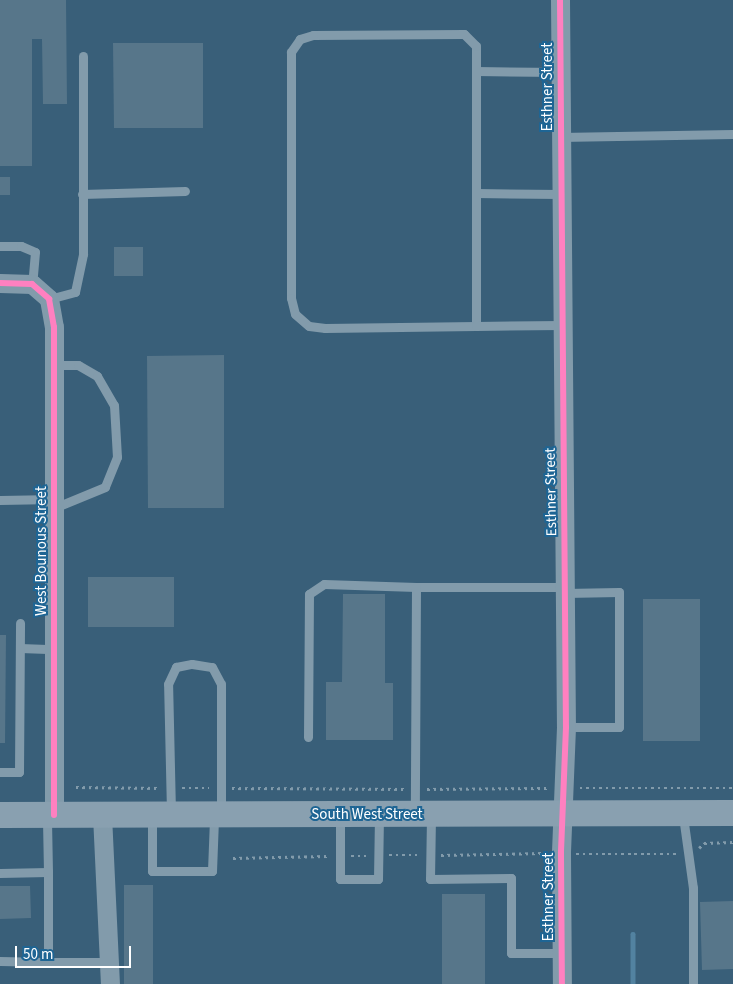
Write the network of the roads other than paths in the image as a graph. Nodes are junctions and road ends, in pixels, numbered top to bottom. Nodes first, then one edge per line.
1 (560, 0) edge
2 (83, 56) dead end
3 (476, 71) junction
4 (560, 72) junction
5 (733, 134) edge
6 (560, 137) junction
7 (186, 191) dead end
8 (476, 193) junction
9 (82, 194) junction
10 (561, 194) junction
11 (0, 246) edge
12 (0, 284) edge
13 (40, 292) junction
14 (562, 325) junction
15 (476, 326) junction
16 (54, 365) junction
17 (0, 500) edge
18 (54, 504) junction
19 (416, 587) junction
20 (565, 590) junction
21 (20, 623) dead end
22 (20, 648) junction
23 (54, 649) junction
24 (566, 727) junction
25 (308, 737) dead end
26 (0, 772) edge
27 (733, 813) edge
28 (340, 814) junction
29 (379, 814) junction
30 (423, 814) junction
31 (683, 814) junction
32 (50, 815) junction
33 (102, 815) junction
34 (161, 815) junction
35 (217, 815) junction
36 (0, 816) edge
37 (562, 816) junction
38 (48, 872) junction
39 (0, 873) edge
40 (562, 953) junction
41 (0, 961) edge
42 (48, 962) junction
43 (109, 962) junction
44 (110, 984) edge
45 (562, 984) edge
46 (693, 984) edge

1 - 4 street, Esthner Street
2 - 9 lane
3 - 4 lane
3 - 8 lane
3 - 15 lane
4 - 6 street, Esthner Street
5 - 6 lane
6 - 10 street, Esthner Street
7 - 9 lane
8 - 10 lane
8 - 15 lane
9 - 13 lane
10 - 14 street, Esthner Street
11 - 13 lane
12 - 13 street
13 - 16 street, West Bounous Street
14 - 15 lane
14 - 20 street, Esthner Street
16 - 18 street, West Bounous Street
16 - 18 lane
17 - 18 lane
18 - 23 street, West Bounous Street
19 - 20 lane
19 - 25 lane
19 - 30 lane
20 - 24 street, Esthner Street
20 - 24 lane
21 - 22 lane
22 - 23 lane
22 - 26 lane
23 - 32 street, West Bounous Street
24 - 37 street, Esthner Street
27 - 31 main road, South West Street
28 - 29 main road, South West Street
28 - 29 lane
28 - 35 main road, South West Street
29 - 30 main road, South West Street
30 - 37 main road, South West Street
30 - 40 lane
31 - 37 main road, South West Street
31 - 46 lane
32 - 33 main road, South West Street
32 - 36 main road, South West Street
32 - 38 lane
33 - 34 main road, South West Street
33 - 43 street
34 - 35 main road, South West Street
34 - 35 lane
34 - 35 lane
37 - 40 street, Esthner Street
38 - 39 lane
38 - 42 lane
40 - 45 street, Esthner Street
41 - 42 lane
42 - 43 lane
43 - 44 street

